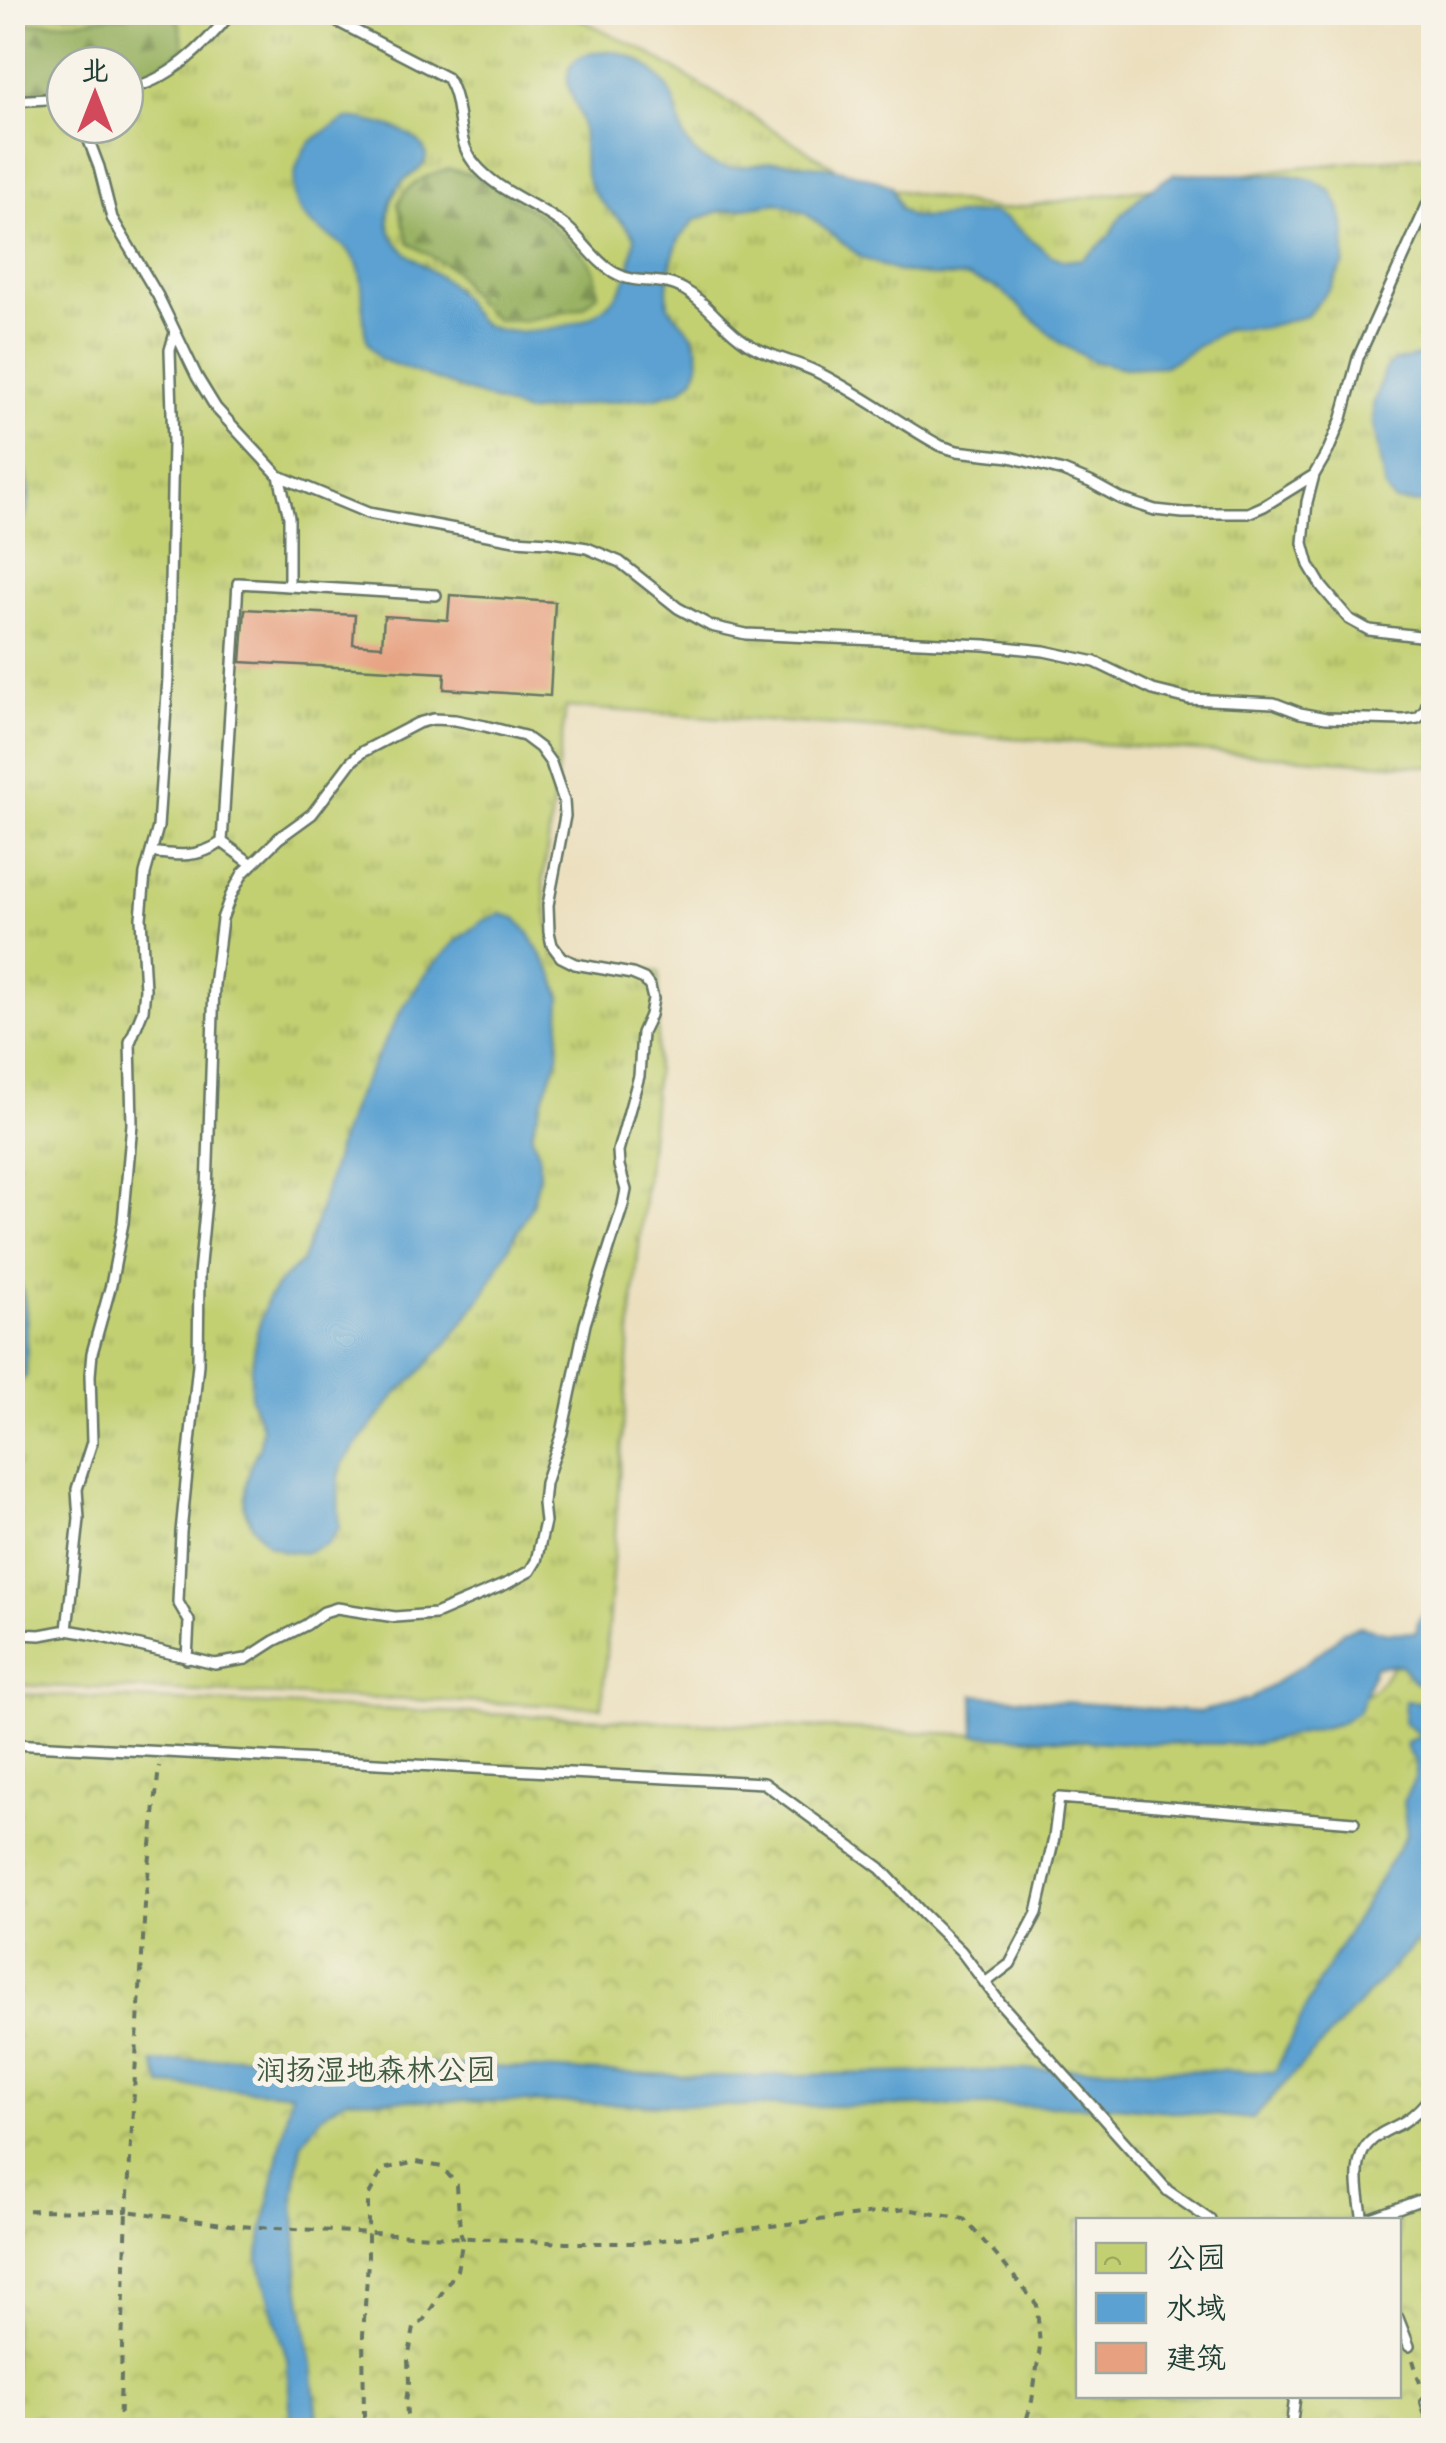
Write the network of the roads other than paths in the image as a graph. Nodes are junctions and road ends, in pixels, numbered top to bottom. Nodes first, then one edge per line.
1 (232, 12) edge
2 (318, 12) edge
3 (145, 86) edge
4 (45, 100) edge
5 (12, 101) edge
6 (91, 145) edge
7 (1434, 190) edge
8 (175, 334) junction
9 (1314, 475) junction
10 (279, 476) junction
11 (289, 586) junction
12 (436, 595) dead end
13 (1434, 656) edge
14 (1434, 681) edge
15 (222, 842) junction
16 (151, 852) junction
17 (252, 864) junction
18 (67, 1630) junction
19 (12, 1631) edge
20 (187, 1659) junction
21 (12, 1744) edge
22 (1354, 1822) dead end
23 (986, 1983) junction
24 (1434, 2092) edge
25 (1434, 2196) edge
26 (1207, 2218) edge
27 (1364, 2218) edge
28 (1370, 2218) edge
29 (1401, 2326) edge
30 (1409, 2346) road end
31 (1296, 2398) edge
32 (1426, 2402) road end
33 (1434, 2416) edge
34 (1292, 2430) edge

1 - 3 lane
2 - 9 lane
4 - 5 lane
6 - 8 lane
7 - 9 lane
8 - 10 lane
8 - 16 lane
9 - 13 lane
10 - 11 lane
10 - 14 lane
11 - 12 lane
11 - 15 lane
15 - 16 lane
15 - 17 lane
16 - 18 lane
17 - 20 lane
17 - 20 lane
18 - 19 lane
18 - 20 lane
21 - 23 lane
22 - 23 lane
23 - 26 lane
24 - 27 lane
25 - 28 lane
29 - 30 lane
31 - 34 lane
32 - 33 lane

